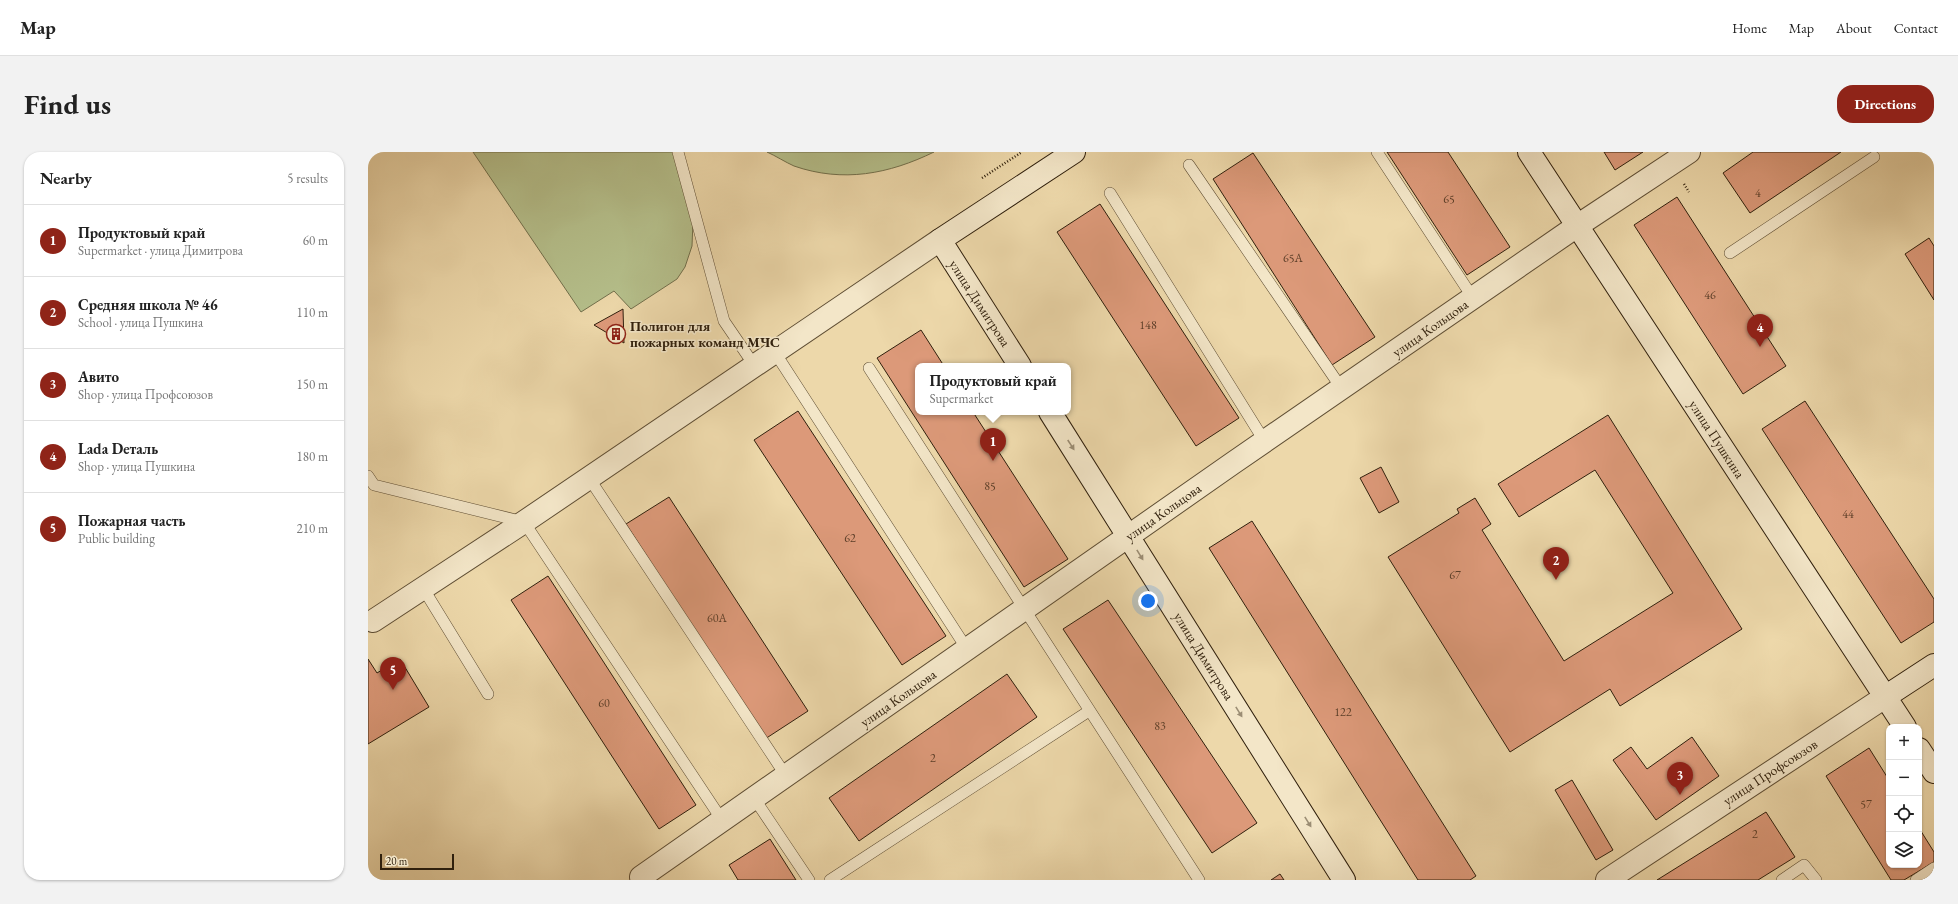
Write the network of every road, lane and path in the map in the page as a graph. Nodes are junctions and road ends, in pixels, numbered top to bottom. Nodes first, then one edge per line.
1 (678, 152) edge
2 (1022, 152) edge
3 (1074, 152) edge
4 (1377, 152) edge
5 (1528, 152) edge
6 (1684, 153) edge
7 (1874, 157) dead end
8 (1189, 165) dead end
9 (982, 178) dead end
10 (1110, 193) dead end
11 (1577, 226) junction
12 (940, 240) junction
13 (1730, 253) dead end
14 (1474, 298) junction
15 (774, 351) junction
16 (1018, 363) edge
17 (754, 365) junction
18 (869, 368) dead end
19 (1342, 389) junction
20 (1052, 415) edge
21 (1265, 442) junction
22 (368, 476) edge
23 (589, 478) junction
24 (524, 522) junction
25 (1129, 536) junction
26 (423, 588) junction
27 (1025, 609) junction
28 (373, 621) dead end
29 (967, 649) junction
30 (1934, 665) edge
31 (488, 694) dead end
32 (1885, 697) junction
33 (1089, 711) junction
34 (1903, 724) edge
35 (1922, 754) edge
36 (1934, 772) edge
37 (786, 776) junction
38 (754, 798) junction
39 (722, 820) junction
40 (1934, 868) edge
41 (641, 877) dead end
42 (809, 880) edge
43 (830, 880) edge
44 (1199, 880) edge
45 (1344, 880) edge
46 (1607, 880) edge
47 (1782, 880) edge
48 (1816, 880) edge
49 (1916, 880) edge

1 - 17 lane
2 - 9 path
3 - 12 street
4 - 14 lane
5 - 11 street, улица Пушкина
6 - 11 street, улица Кольцова
7 - 13 lane
8 - 19 lane
10 - 21 lane
11 - 14 street, улица Кольцова
11 - 32 street, улица Пушкина
12 - 15 street
12 - 16 street, улица Димитрова
14 - 19 street, улица Кольцова
15 - 17 street
15 - 29 lane
17 - 23 street
18 - 27 lane
19 - 21 street, улица Кольцова
20 -> 25 street, улица Димитрова
21 - 25 street, улица Кольцова
22 - 24 lane
23 - 24 street
23 - 37 lane
24 - 26 street
24 - 39 lane
25 - 27 street, улица Кольцова
25 -> 45 street, улица Димитрова
26 - 28 street
26 - 31 lane
27 - 29 street, улица Кольцова
27 - 33 lane
29 - 37 street, улица Кольцова
30 - 32 street, улица Профсоюзов
32 - 34 street, улица Пушкина
32 - 46 street, улица Профсоюзов
33 - 43 lane
33 - 44 lane
35 - 36 street
37 - 38 street, улица Кольцова
38 - 39 street, улица Кольцова
38 - 42 lane
39 - 41 street, улица Кольцова
40 - 49 lane
47 - 48 lane

